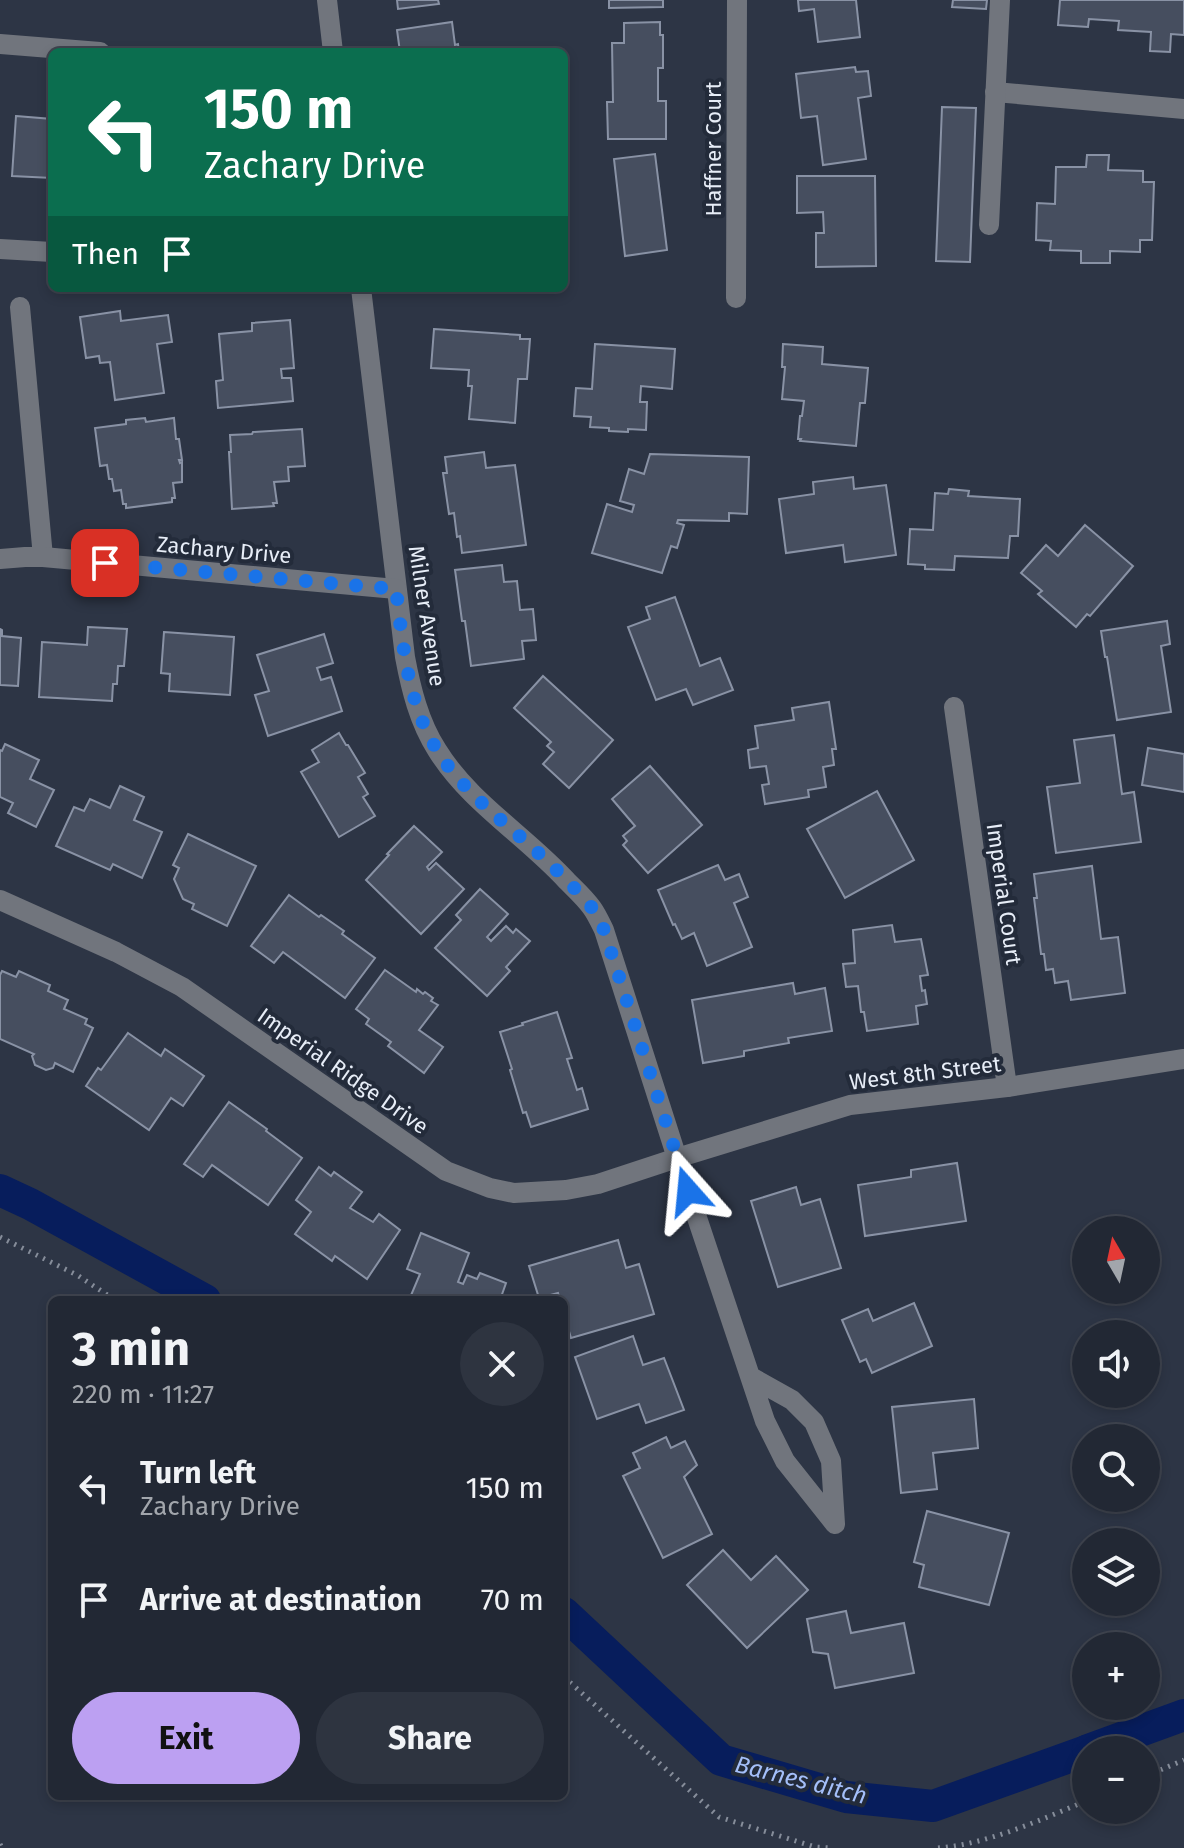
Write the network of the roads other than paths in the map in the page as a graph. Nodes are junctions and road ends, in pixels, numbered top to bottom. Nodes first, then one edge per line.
1 (327, 0) edge
2 (737, 0) edge
3 (1000, 0) edge
4 (0, 44) edge
5 (50, 48) edge
6 (333, 48) edge
7 (995, 92) junction
8 (1184, 109) edge
9 (989, 225) dead end
10 (0, 249) edge
11 (48, 252) edge
12 (361, 292) edge
13 (736, 298) dead end
14 (20, 307) dead end
15 (43, 557) junction
16 (0, 559) edge
17 (396, 589) junction
18 (954, 707) dead end
19 (0, 900) edge
20 (1184, 1059) edge
21 (1007, 1087) junction
22 (677, 1158) junction
23 (751, 1377) junction

1 - 6 street
2 - 13 street, Haffner Court
3 - 7 street
4 - 5 street
7 - 8 street
7 - 9 street
10 - 11 street
12 - 17 street, Milner Avenue
14 - 15 street
15 - 16 street, Zachary Drive
15 - 17 street, Zachary Drive
17 - 22 street, Milner Avenue
18 - 21 street, Imperial Court
19 - 22 street, Imperial Ridge Drive
20 - 21 street, West 8th Street
21 - 22 street, West 8th Street
22 - 23 street, Milner Avenue
23 - 23 street, Milner Avenue

